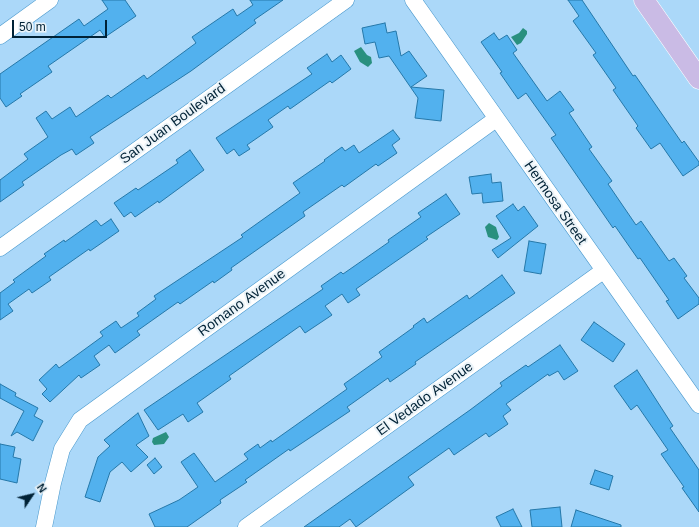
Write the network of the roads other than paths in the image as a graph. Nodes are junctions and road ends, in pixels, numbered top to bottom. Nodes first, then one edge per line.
1 (50, 0) edge
2 (346, 0) edge
3 (413, 0) edge
4 (644, 0) edge
5 (0, 36) edge
6 (699, 79) edge
7 (496, 119) junction
8 (0, 248) edge
9 (604, 271) junction
10 (699, 405) edge
11 (44, 527) edge
12 (246, 527) edge

1 - 5 street
2 - 8 street, San Juan Boulevard
3 - 7 street, Hermosa Street
4 - 6 main road
7 - 9 street, Hermosa Street
7 - 11 street, Romano Avenue
9 - 10 street, Hermosa Street
9 - 12 street, El Vedado Avenue

